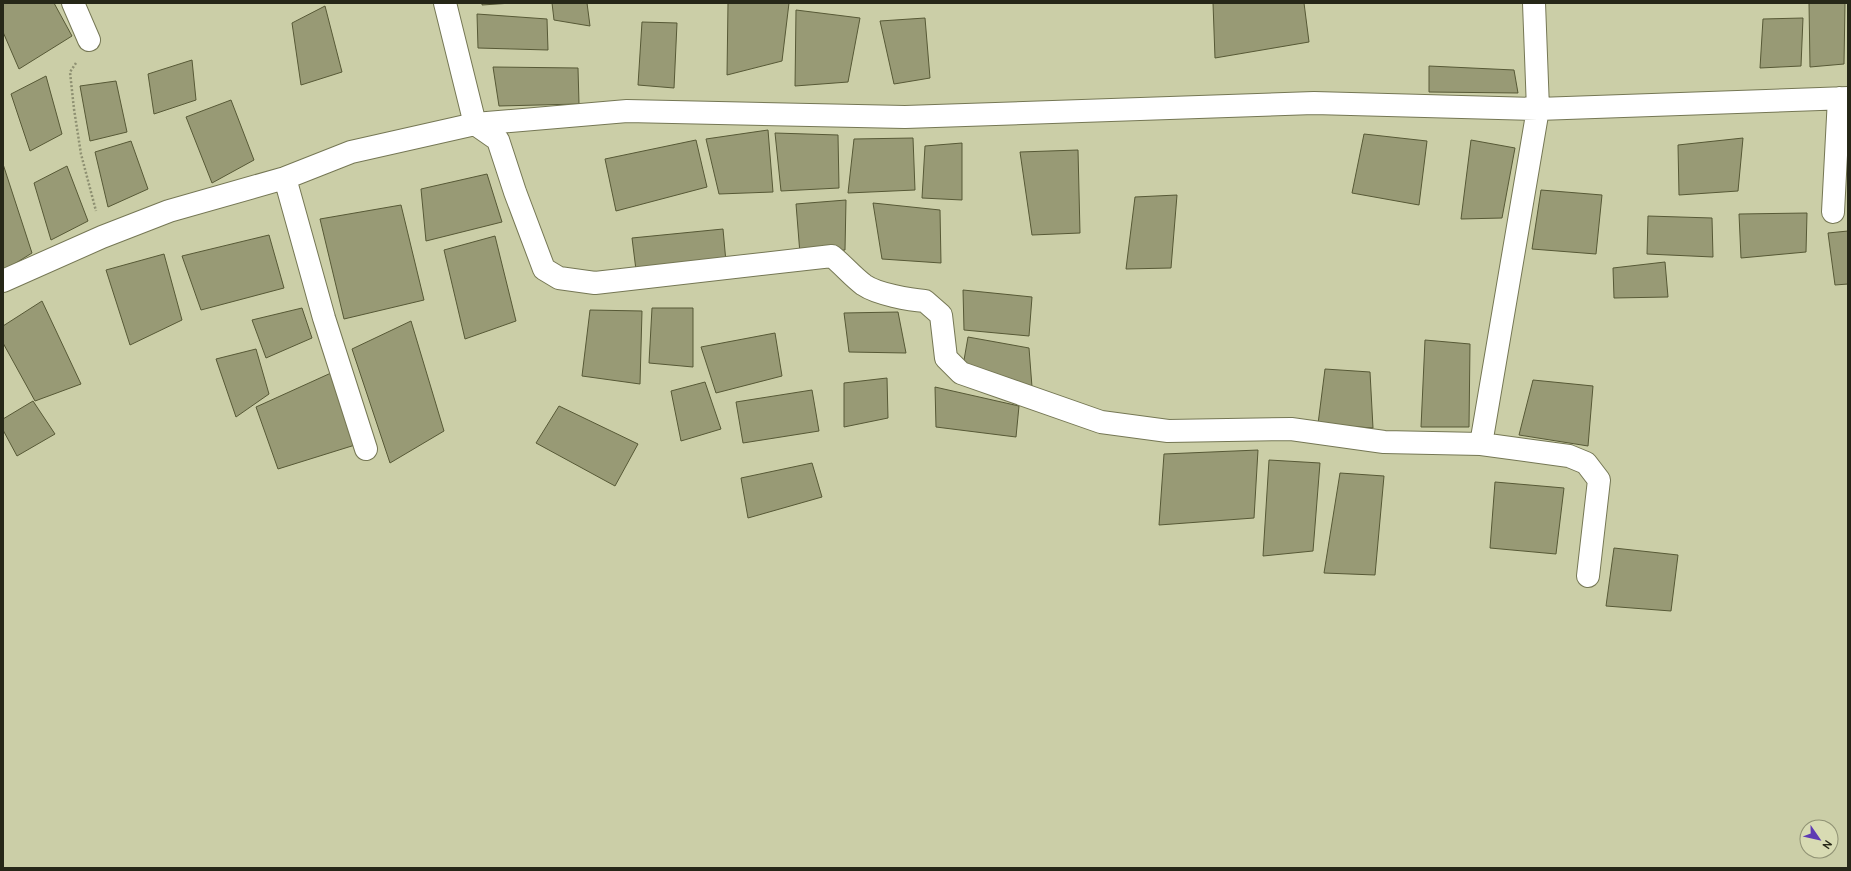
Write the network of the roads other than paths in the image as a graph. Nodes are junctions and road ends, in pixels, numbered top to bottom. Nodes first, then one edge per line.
1 (74, 3) edge
2 (446, 3) edge
3 (1534, 3) edge
4 (89, 40) road end
5 (1844, 98) edge
6 (1538, 109) junction
7 (475, 124) junction
8 (285, 178) junction
9 (1833, 212) dead end
10 (3, 281) edge
11 (1481, 444) junction
12 (366, 449) dead end
13 (1588, 576) dead end

1 - 4 street
2 - 7 street
3 - 6 street
5 - 6 street
5 - 9 street
6 - 7 street
6 - 11 street
7 - 8 street
7 - 11 street
8 - 10 street
8 - 12 street
11 - 13 street

